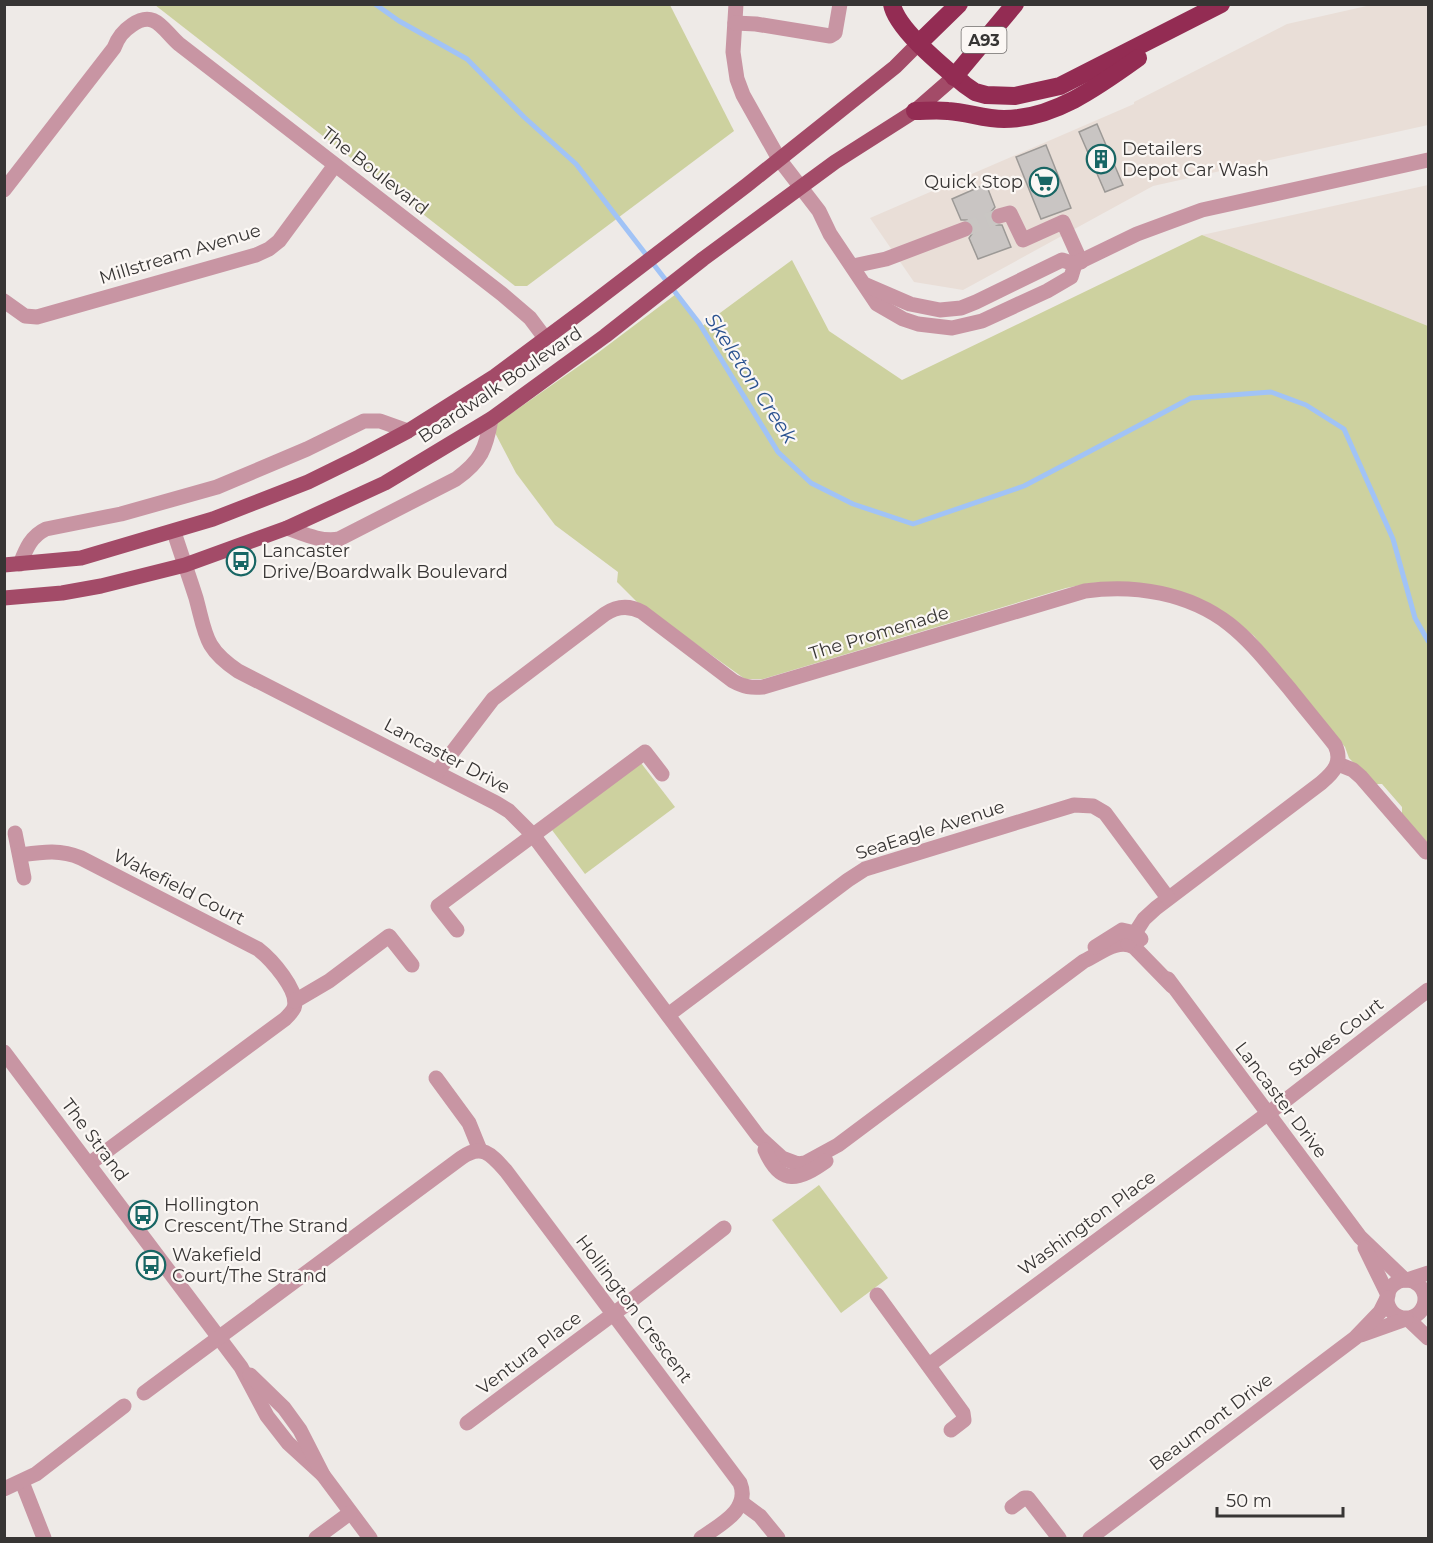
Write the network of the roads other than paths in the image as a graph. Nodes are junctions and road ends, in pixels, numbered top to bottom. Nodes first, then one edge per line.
1 (736, 4) edge
2 (840, 4) edge
3 (892, 4) edge
4 (959, 4) edge
5 (1015, 4) edge
6 (1221, 4) edge
7 (735, 23) junction
8 (1164, 35) junction
9 (919, 44) junction
10 (954, 77) junction
11 (915, 111) junction
12 (779, 159) junction
13 (1428, 160) edge
14 (335, 165) junction
15 (800, 188) junction
16 (4, 190) edge
17 (999, 216) dead end
18 (965, 229) tunnel mouth
19 (1078, 263) junction
20 (853, 266) junction
21 (866, 285) junction
22 (4, 302) edge
23 (545, 338) junction
24 (491, 419) junction
25 (408, 431) junction
26 (286, 528) junction
27 (174, 532) junction
28 (12, 564) edge
29 (185, 565) junction
30 (4, 598) edge
31 (1338, 764) junction
32 (438, 771) junction
33 (662, 774) dead end
34 (15, 833) dead end
35 (533, 835) junction
36 (1426, 852) dead end
37 (20, 855) junction
38 (24, 878) dead end
39 (1168, 897) junction
40 (457, 930) dead end
41 (1131, 938) junction
42 (412, 965) dead end
43 (1428, 990) edge
44 (295, 1001) junction
45 (668, 1015) junction
46 (4, 1052) edge
47 (436, 1078) dead end
48 (1268, 1114) junction
49 (480, 1150) junction
50 (89, 1164) junction
51 (724, 1228) dead end
52 (1360, 1237) junction
53 (1428, 1273) edge
54 (1406, 1280) junction
55 (877, 1294) dead end
56 (1387, 1296) junction
57 (1427, 1302) edge
58 (614, 1314) junction
59 (1407, 1319) junction
60 (220, 1338) junction
61 (1355, 1338) junction
62 (1428, 1338) edge
63 (929, 1365) junction
64 (144, 1393) dead end
65 (124, 1406) dead end
66 (467, 1423) dead end
67 (951, 1430) dead end
68 (22, 1482) junction
69 (4, 1489) edge
70 (741, 1502) junction
71 (1011, 1507) dead end
72 (350, 1513) junction
73 (44, 1539) edge
74 (316, 1539) edge
75 (370, 1539) edge
76 (701, 1539) edge
77 (777, 1539) edge
78 (1059, 1539) edge
79 (1090, 1539) edge

1 - 7 street
2 - 7 street
3 - 9 highway
4 - 9 highway, A93
5 - 10 highway, A93
6 - 8 highway
7 - 12 street
8 - 10 highway
8 - 11 highway
9 - 10 highway
9 - 12 main road, Boardwalk Boulevard
10 - 11 main road, Boardwalk Boulevard
11 - 15 main road, Boardwalk Boulevard
12 - 15 street
12 - 23 main road, Boardwalk Boulevard
13 - 19 street
14 - 16 street, The Boulevard
14 - 22 street, Millstream Avenue
14 - 23 street, The Boulevard
15 - 20 street
15 - 24 main road, Boardwalk Boulevard
17 - 19 street
18 - 20 street
19 - 21 street
19 - 21 street
20 - 21 street
23 - 25 main road, Boardwalk Boulevard
24 - 26 main road, Boardwalk Boulevard
24 - 26 street
25 - 27 main road, Boardwalk Boulevard
25 - 28 street
26 - 29 main road, Boardwalk Boulevard
27 - 28 main road, Boardwalk Boulevard
27 - 29 street, Lancaster Drive
29 - 30 main road, Boardwalk Boulevard
29 - 32 street, Lancaster Drive
31 - 32 street, The Promenade
31 - 36 street
31 - 39 street
32 - 35 street, Lancaster Drive
33 - 35 street
34 - 37 street
35 - 40 street
35 - 45 street, Lancaster Drive
37 - 38 street
37 - 44 street, Wakefield Court
39 - 41 street
39 - 45 street, SeaEagle Avenue
41 - 45 street, Lancaster Drive
41 - 48 street, Lancaster Drive
42 - 44 street
43 - 48 street, Stokes Court
44 - 50 street
46 - 50 street, The Strand
47 - 49 street, Hollington Crescent
48 - 52 street, Lancaster Drive
48 - 63 street, Washington Place
49 - 58 street, Hollington Crescent
49 - 60 street
50 - 60 street, The Strand
51 - 58 street, Ventura Place
52 - 54 street, Lancaster Drive
52 - 56 street, Lancaster Drive
53 - 54 street
54 - 56 street
54 - 57 street
55 - 63 street
56 - 59 street
56 - 61 street
57 - 59 street
58 - 66 street, Ventura Place
58 - 70 street, Hollington Crescent
59 - 61 street
59 - 62 street
60 - 64 street
60 - 72 street, The Strand
61 - 79 street, Beaumont Drive
63 - 67 street
65 - 68 street
68 - 69 street
68 - 73 street
70 - 76 street
70 - 77 street
71 - 78 street
72 - 74 street
72 - 75 street, The Strand

